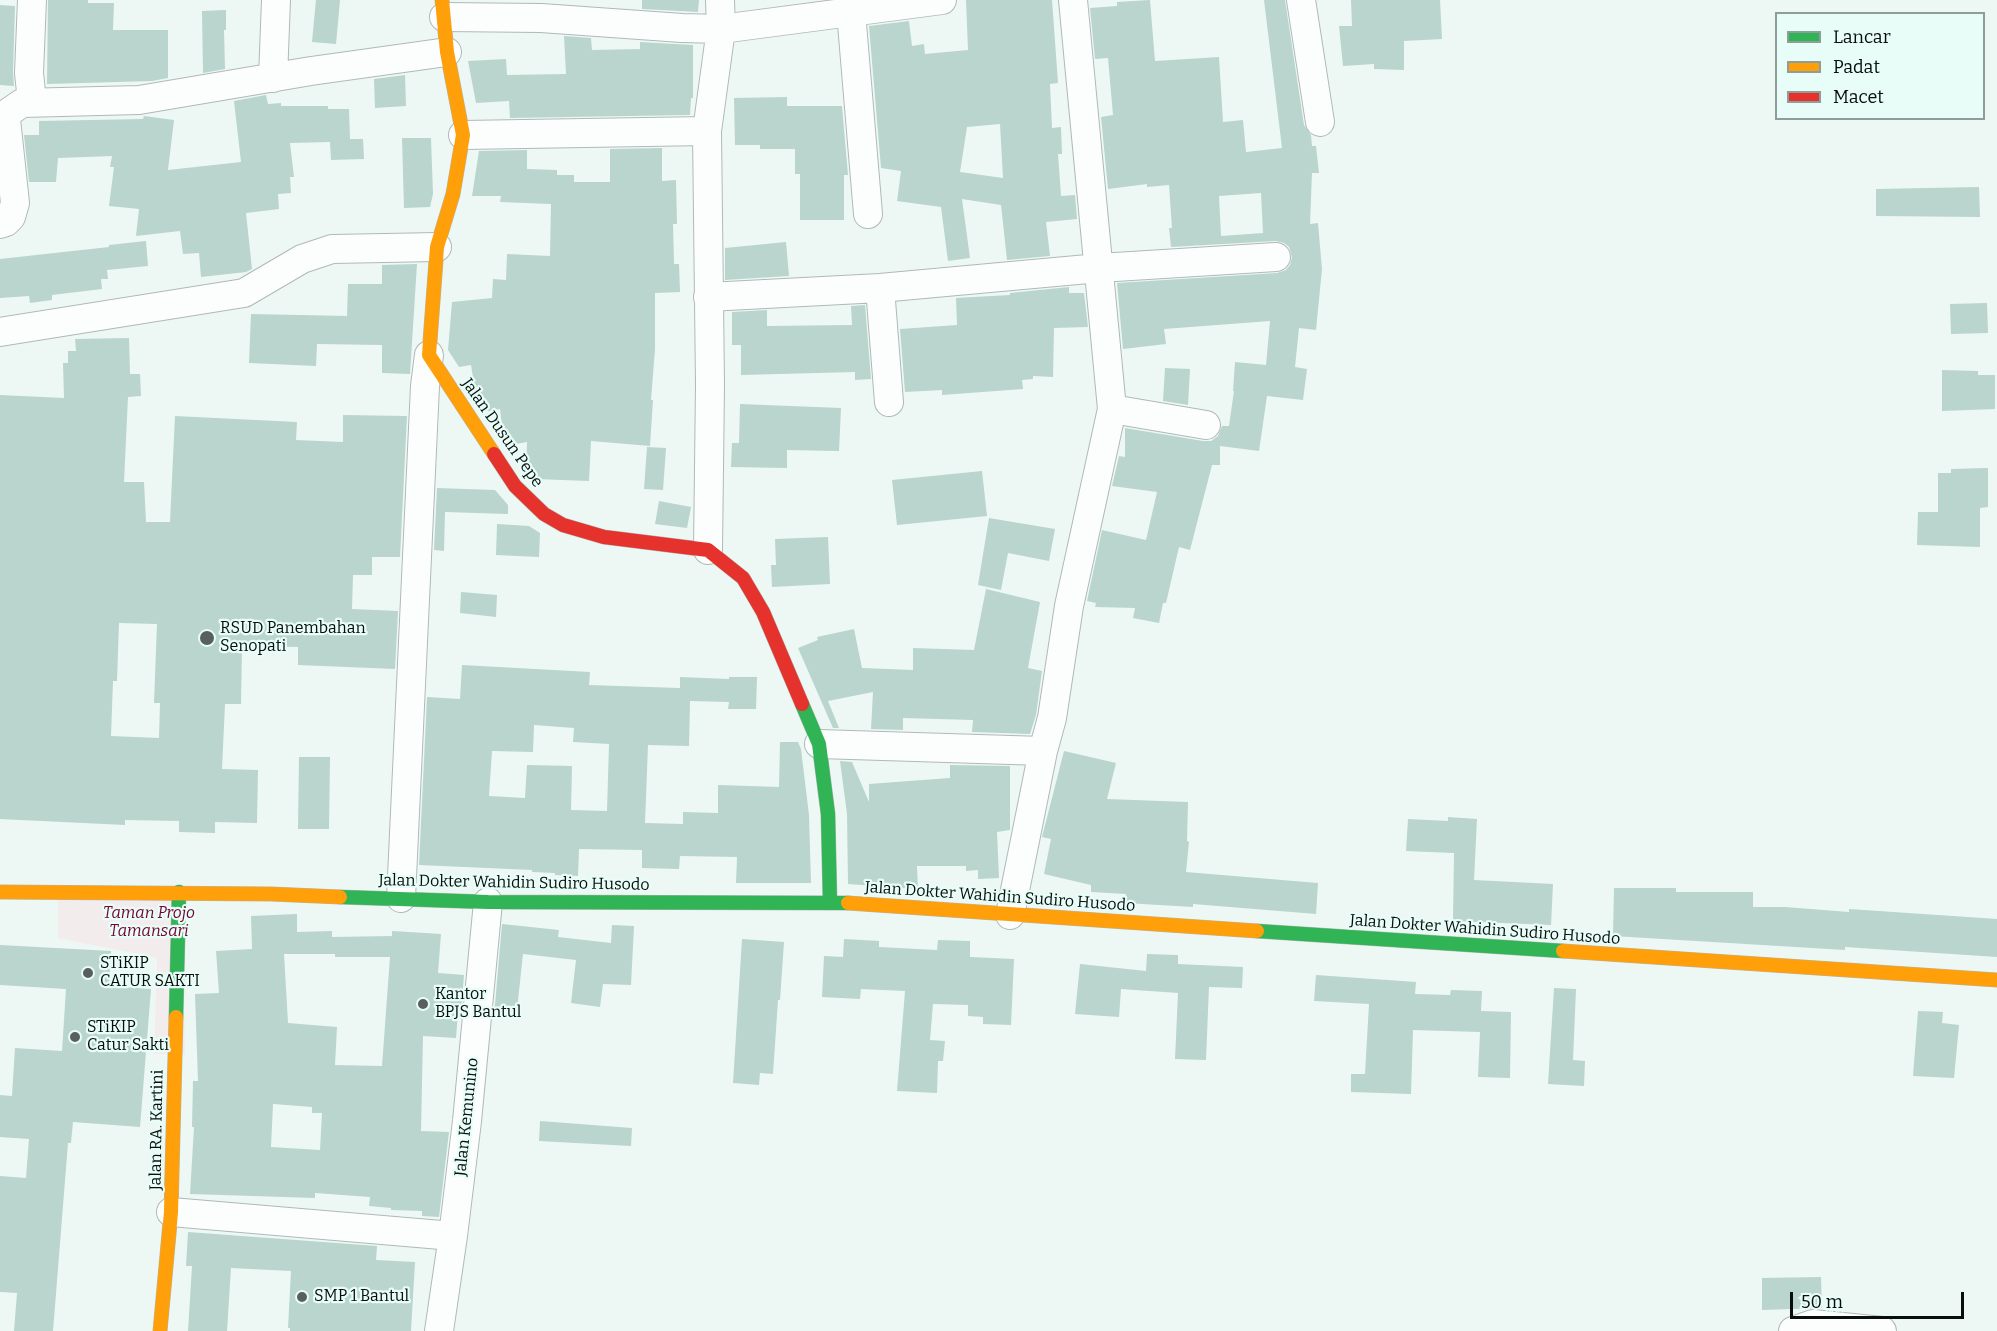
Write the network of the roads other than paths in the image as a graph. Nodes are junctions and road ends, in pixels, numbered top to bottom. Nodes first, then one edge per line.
1 (32, 0) edge
2 (276, 0) edge
3 (720, 0) edge
4 (942, 0) edge
5 (1073, 0) edge
6 (1301, 0) edge
7 (443, 8) edge
8 (851, 12) junction
9 (721, 28) junction
10 (447, 52) junction
11 (273, 78) junction
12 (32, 101) junction
13 (1320, 122) dead end
14 (707, 131) junction
15 (463, 135) junction
16 (868, 214) dead end
17 (0, 224) edge
18 (437, 247) junction
19 (1275, 257) dead end
20 (1099, 268) junction
21 (880, 288) junction
22 (708, 297) junction
23 (0, 332) edge
24 (429, 355) junction
25 (889, 402) dead end
26 (1112, 409) junction
27 (1206, 425) dead end
28 (708, 550) junction
29 (819, 744) junction
30 (1043, 751) junction
31 (0, 892) edge
32 (179, 892) junction
33 (401, 898) junction
34 (488, 902) junction
35 (830, 902) junction
36 (1010, 915) junction
37 (1997, 980) edge
38 (171, 1212) junction
39 (453, 1236) junction
40 (160, 1331) edge
41 (439, 1331) edge
42 (1792, 1331) edge
43 (1882, 1331) edge

1 - 12 street
2 - 11 street
3 - 9 street
4 - 8 street
5 - 20 street
6 - 13 street
7 - 9 street
7 - 10 main road
8 - 9 street
8 - 16 street
9 - 14 street
10 - 11 street
10 - 15 main road
11 - 12 street
12 - 17 street
14 - 15 street
14 - 22 street
15 - 18 main road
18 - 23 street
18 - 24 main road
19 - 20 street
20 - 21 street
20 - 26 street
21 - 22 street
21 - 25 street
22 - 28 street
24 - 28 main road, Jalan Dusun Pepe
24 - 33 street
26 - 27 street
26 - 30 street
28 - 29 main road
29 - 30 street
29 - 35 main road
30 - 36 street
31 - 32 main road, Jalan Dokter Wahidin Sudiro Husodo
32 - 33 main road, Jalan Dokter Wahidin Sudiro Husodo
32 - 38 main road, Jalan RA. Kartini
33 - 34 main road, Jalan Dokter Wahidin Sudiro Husodo
34 - 35 main road, Jalan Dokter Wahidin Sudiro Husodo
34 - 39 street, Jalan Kemunino
35 - 36 main road, Jalan Dokter Wahidin Sudiro Husodo
36 - 37 main road, Jalan Dokter Wahidin Sudiro Husodo
38 - 39 street
38 - 40 main road, Jalan RA. Kartini
39 - 41 street, Jalan Kemunino
42 - 43 street

